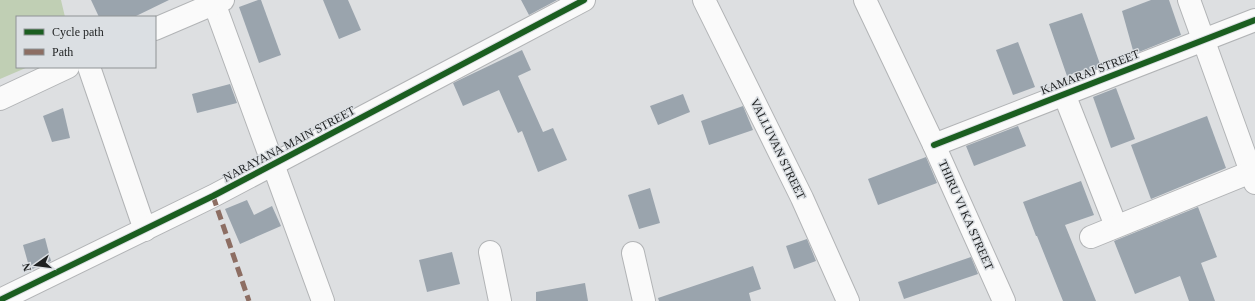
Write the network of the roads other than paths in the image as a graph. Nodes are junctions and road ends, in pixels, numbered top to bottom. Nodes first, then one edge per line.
1 (584, 0) edge
2 (704, 0) edge
3 (865, 0) edge
4 (1189, 0) edge
5 (217, 1) edge
6 (1255, 20) edge
7 (156, 29) edge
8 (1204, 39) junction
9 (66, 68) edge
10 (90, 68) edge
11 (1064, 94) junction
12 (0, 99) edge
13 (934, 144) junction
14 (275, 165) junction
15 (1253, 178) edge
16 (1116, 226) junction
17 (145, 230) junction
18 (1091, 237) dead end
19 (490, 252) dead end
20 (633, 253) dead end
21 (0, 300) edge
22 (323, 301) edge
23 (500, 301) edge
24 (644, 301) edge
25 (848, 301) edge
26 (1004, 301) edge

1 - 14 street, NARAYANA MAIN STREET
2 - 25 street, VALLUVAN STREET
3 - 13 street, THIRU VI KA STREET
4 - 8 street
5 - 7 street
5 - 14 street
6 - 8 street, KAMARAJ STREET
8 - 11 street, KAMARAJ STREET
8 - 15 street
9 - 12 street
10 - 17 street
11 - 13 street, KAMARAJ STREET
11 - 16 street
13 - 26 street, THIRU VI KA STREET
14 - 17 street, NARAYANA MAIN STREET
14 - 22 street
15 - 16 street
16 - 18 street
17 - 21 street, NARAYANA MAIN STREET
19 - 23 street
20 - 24 street

